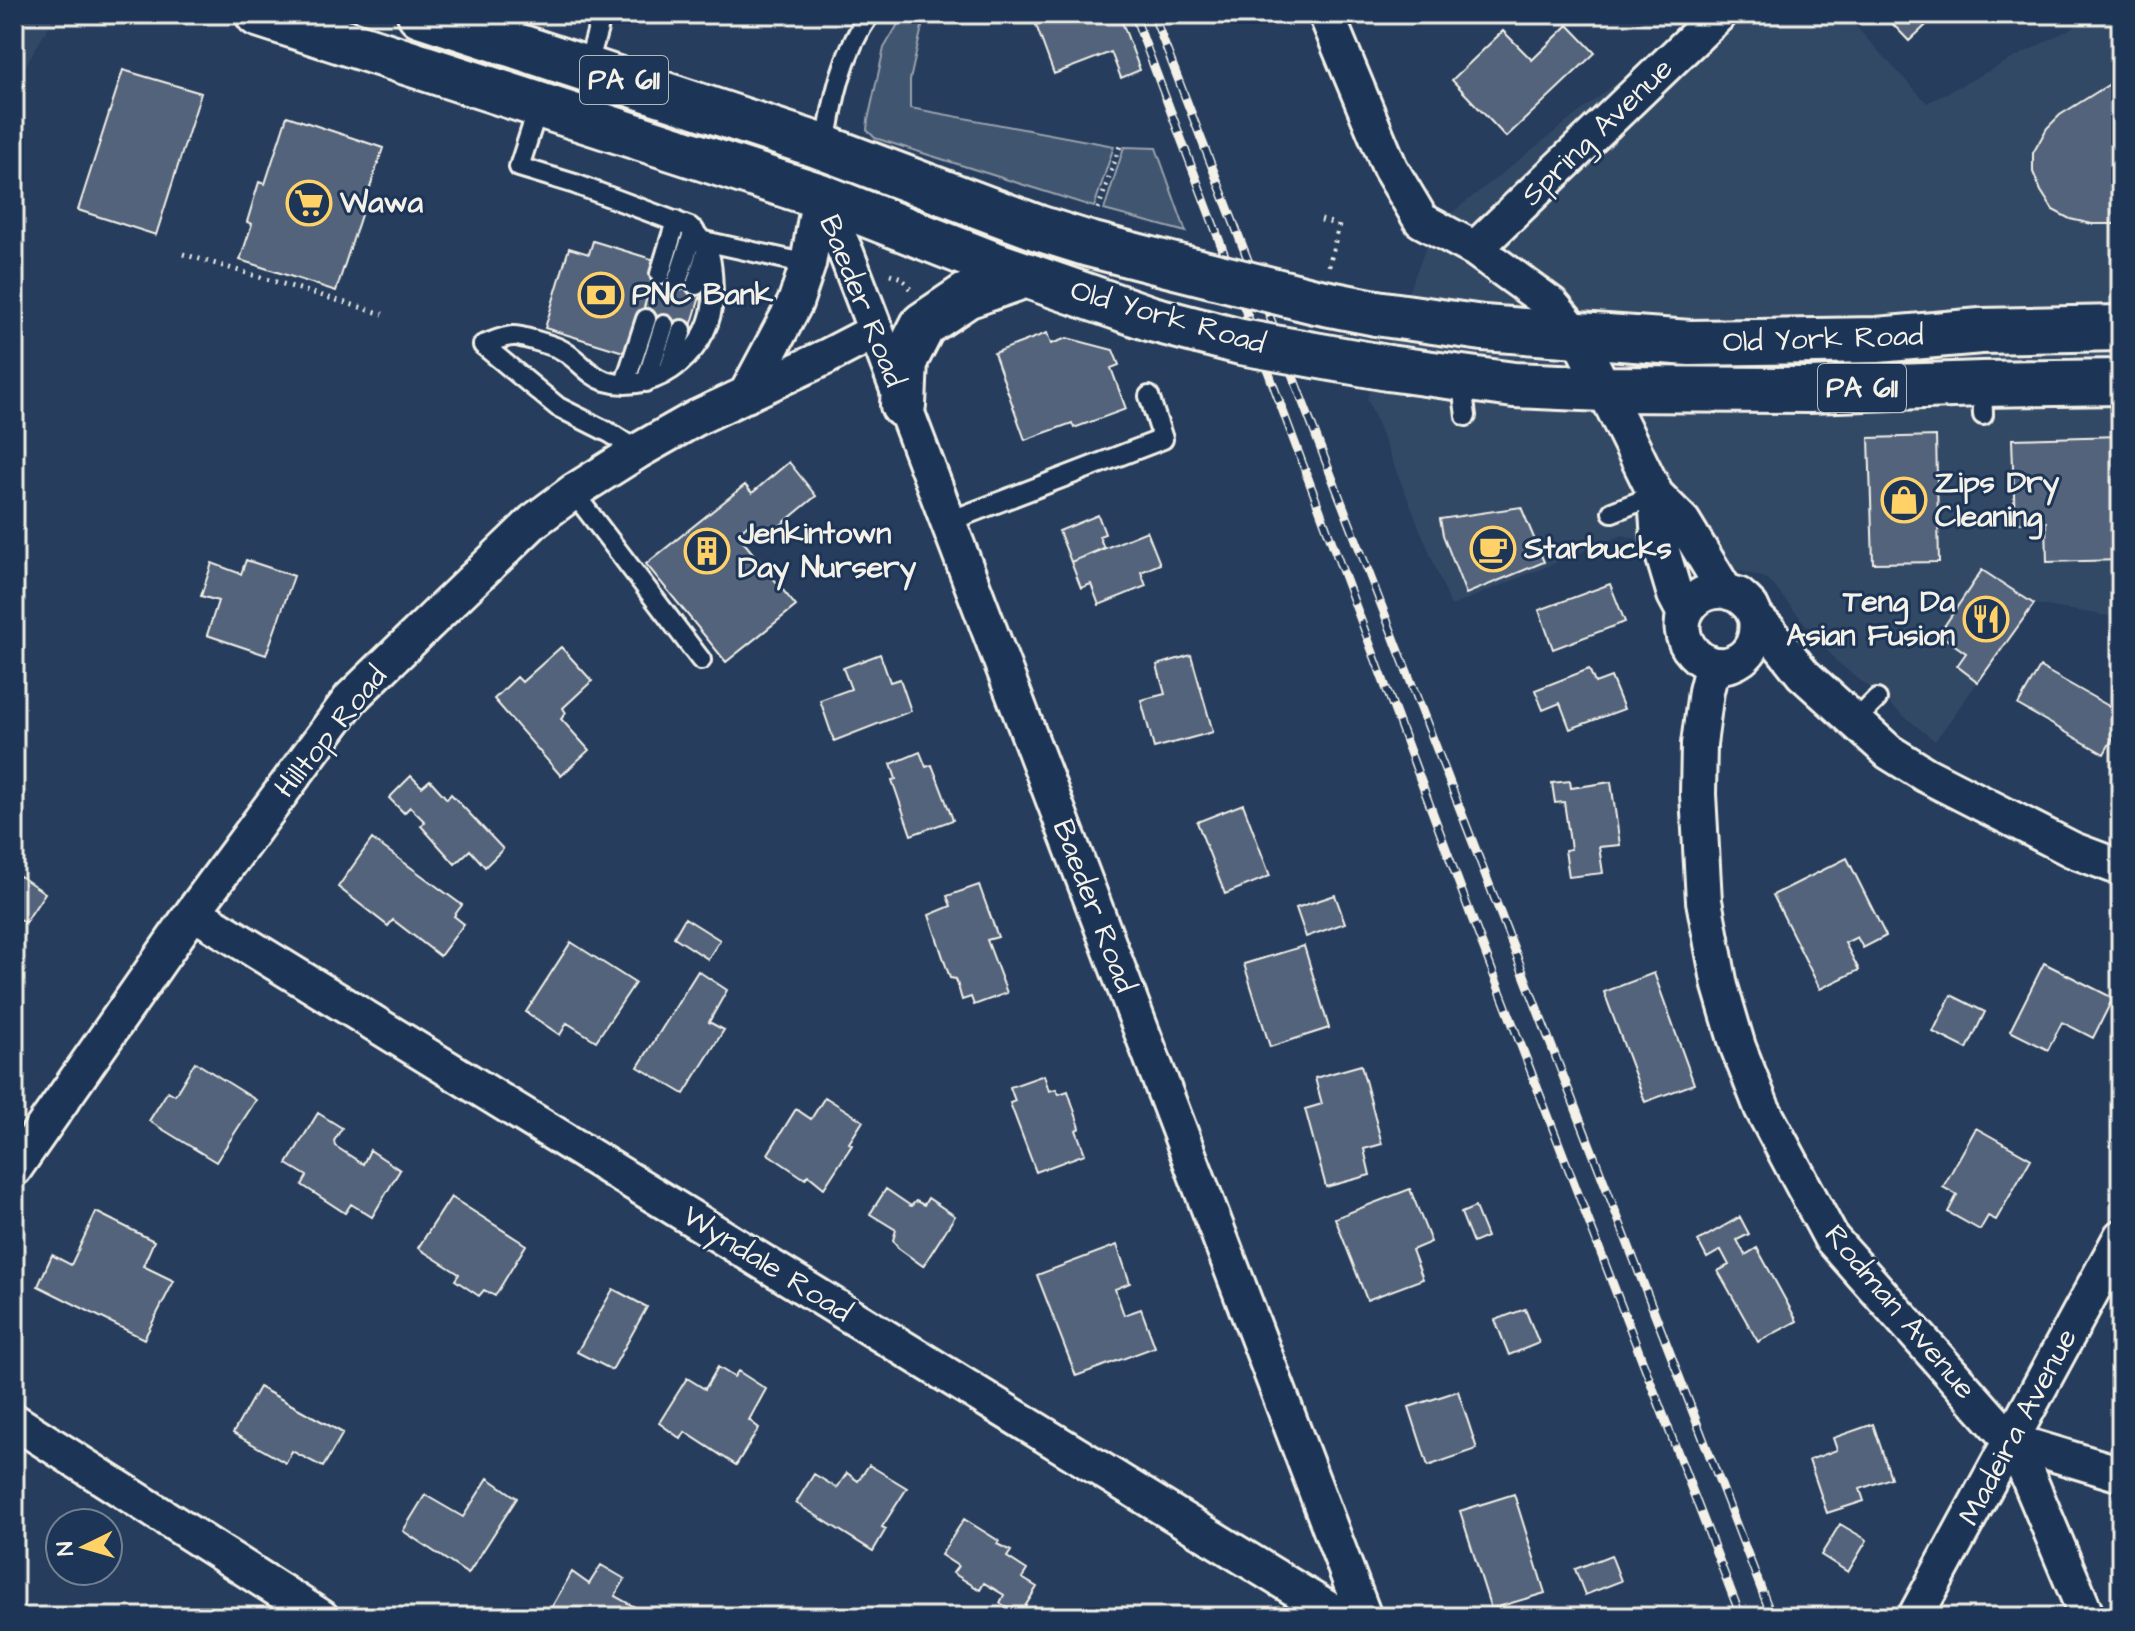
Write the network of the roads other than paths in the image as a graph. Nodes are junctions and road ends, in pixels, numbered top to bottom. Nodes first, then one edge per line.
1 (258, 14) edge
2 (420, 14) edge
3 (602, 14) edge
4 (870, 14) edge
5 (1326, 14) edge
6 (1719, 14) edge
7 (587, 68) junction
8 (540, 105) junction
9 (826, 149) junction
10 (820, 196) junction
11 (676, 221) junction
12 (702, 240) junction
13 (1475, 249) junction
14 (808, 264) junction
15 (1026, 275) junction
16 (646, 319) dead end
17 (2121, 328) edge
18 (876, 331) junction
19 (1578, 336) junction
20 (669, 370) junction
21 (646, 382) junction
22 (2121, 382) edge
23 (625, 383) junction
24 (1604, 389) junction
25 (746, 395) junction
26 (1149, 396) dead end
27 (903, 405) junction
28 (638, 451) junction
29 (573, 492) junction
30 (1656, 495) junction
31 (1612, 512) dead end
32 (947, 522) junction
33 (1725, 591) junction
34 (1685, 614) junction
35 (1748, 642) junction
36 (1688, 648) junction
37 (701, 660) dead end
38 (1699, 744) junction
39 (2121, 868) edge
40 (193, 912) junction
41 (14, 1169) edge
42 (2121, 1237) edge
43 (14, 1421) edge
44 (2011, 1441) junction
45 (2121, 1474) edge
46 (321, 1617) edge
47 (1341, 1617) edge
48 (1364, 1617) edge
49 (1915, 1617) edge
50 (2087, 1617) edge

1 - 8 highway, Old York Road / PA 611
2 - 7 highway, Old York Road / PA 611
3 - 7 lane
4 - 9 lane
5 - 13 street
6 - 13 street, Spring Avenue
7 - 9 highway, Old York Road / PA 611
8 - 10 highway, Old York Road / PA 611
8 - 11 lane
9 - 10 street
9 - 19 highway, Old York Road / PA 611, bridge
10 - 14 street
10 - 15 highway, Old York Road / PA 611
10 - 18 street, Baeder Road
11 - 12 lane
11 - 12 lane
12 - 14 lane
12 - 20 lane
13 - 19 street
14 - 25 street
15 - 24 highway, Old York Road / PA 611, bridge
15 - 27 highway
16 - 23 lane
17 - 19 highway, Old York Road / PA 611
18 - 25 street, Hilltop Road
18 - 27 street, Baeder Road
19 - 24 street
20 - 21 lane
20 - 21 lane
21 - 23 lane
22 - 24 highway, Old York Road / PA 611
23 - 28 lane
24 - 30 street
25 - 28 street, Hilltop Road
26 - 32 lane
27 - 32 street, Baeder Road
28 - 29 street, Hilltop Road
29 - 37 lane
29 - 40 street, Hilltop Road
30 - 31 lane
30 - 33 street
30 - 34 street
32 - 48 street, Baeder Road
33 - 34 street
33 - 35 street
34 - 36 street
35 - 36 street
35 - 38 street, Rodman Avenue
35 - 39 street
36 - 38 street, Rodman Avenue
38 - 44 street, Rodman Avenue
40 - 41 street, Hilltop Road
40 - 47 street, Wyndale Road
42 - 44 street, Madeira Avenue
43 - 46 street
44 - 45 street
44 - 49 street, Madeira Avenue
44 - 50 street, Rodman Avenue

